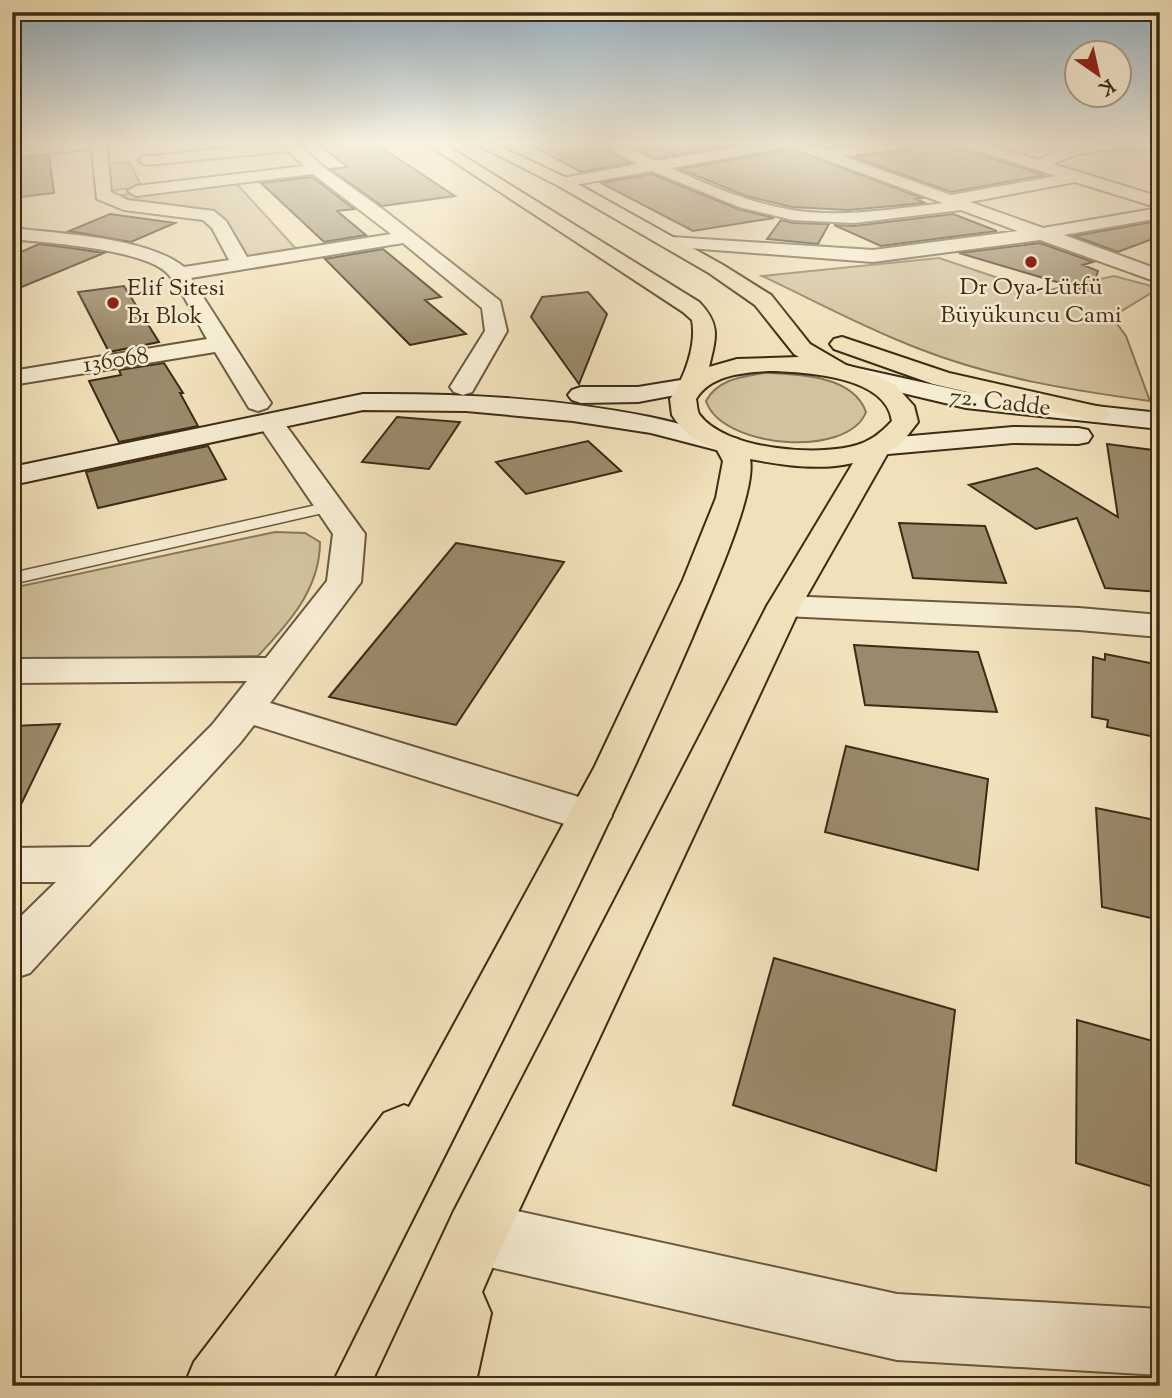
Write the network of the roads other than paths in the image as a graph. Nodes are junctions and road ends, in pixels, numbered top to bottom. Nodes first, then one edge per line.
1 (160, 209) edge
2 (370, 209) edge
3 (537, 209) edge
4 (610, 209) edge
5 (769, 209) edge
6 (917, 209) edge
7 (974, 209) edge
8 (1160, 213) edge
9 (12, 233) edge
10 (1041, 234) junction
11 (407, 237) junction
12 (663, 240) junction
13 (241, 264) junction
14 (178, 274) junction
15 (1159, 276) edge
16 (763, 300) junction
17 (220, 344) junction
18 (842, 372) junction
19 (12, 378) edge
20 (694, 384) junction
21 (463, 387) junction
22 (264, 413) junction
23 (1096, 414) junction
24 (1160, 421) edge
25 (1160, 443) edge
26 (728, 445) junction
27 (34, 446) dead end
28 (877, 447) junction
29 (12, 476) edge
30 (330, 508) junction
31 (12, 579) edge
32 (784, 606) junction
33 (1160, 626) edge
34 (276, 669) junction
35 (12, 671) edge
36 (246, 709) junction
37 (590, 816) junction
38 (102, 864) junction
39 (12, 865) edge
40 (12, 958) edge
41 (477, 1032) junction
42 (476, 1233) junction
43 (1160, 1342) edge
44 (218, 1386) edge
45 (293, 1386) edge
46 (406, 1386) edge
47 (441, 1386) edge

1 - 13 street
2 - 11 street
3 - 20 main road
4 - 12 main road
5 - 6 street
7 - 10 street
8 - 10 street
9 - 14 street
10 - 12 street
10 - 15 street
11 - 13 street
11 - 21 street
12 - 16 main road
13 - 14 street
14 - 17 street
16 - 18 main road
16 - 23 main road
17 - 19 street, 136068
17 - 22 street
18 - 20 main road
18 - 23 street, 72. Cadde
18 - 28 main road
20 - 21 street
20 - 26 main road
21 - 22 street
22 - 26 street
22 - 27 street
22 - 29 street
22 - 30 street
23 - 24 street, 72. Cadde
25 - 28 street
26 - 28 main road
26 - 37 main road
28 - 32 main road
30 - 31 lane
30 - 34 street
32 - 33 street
32 - 42 main road
34 - 35 street
34 - 36 street
36 - 37 street
36 - 38 street
37 - 41 main road
38 - 39 street
38 - 40 street
41 - 44 main road
41 - 45 main road
42 - 43 street
42 - 46 main road
42 - 47 main road

